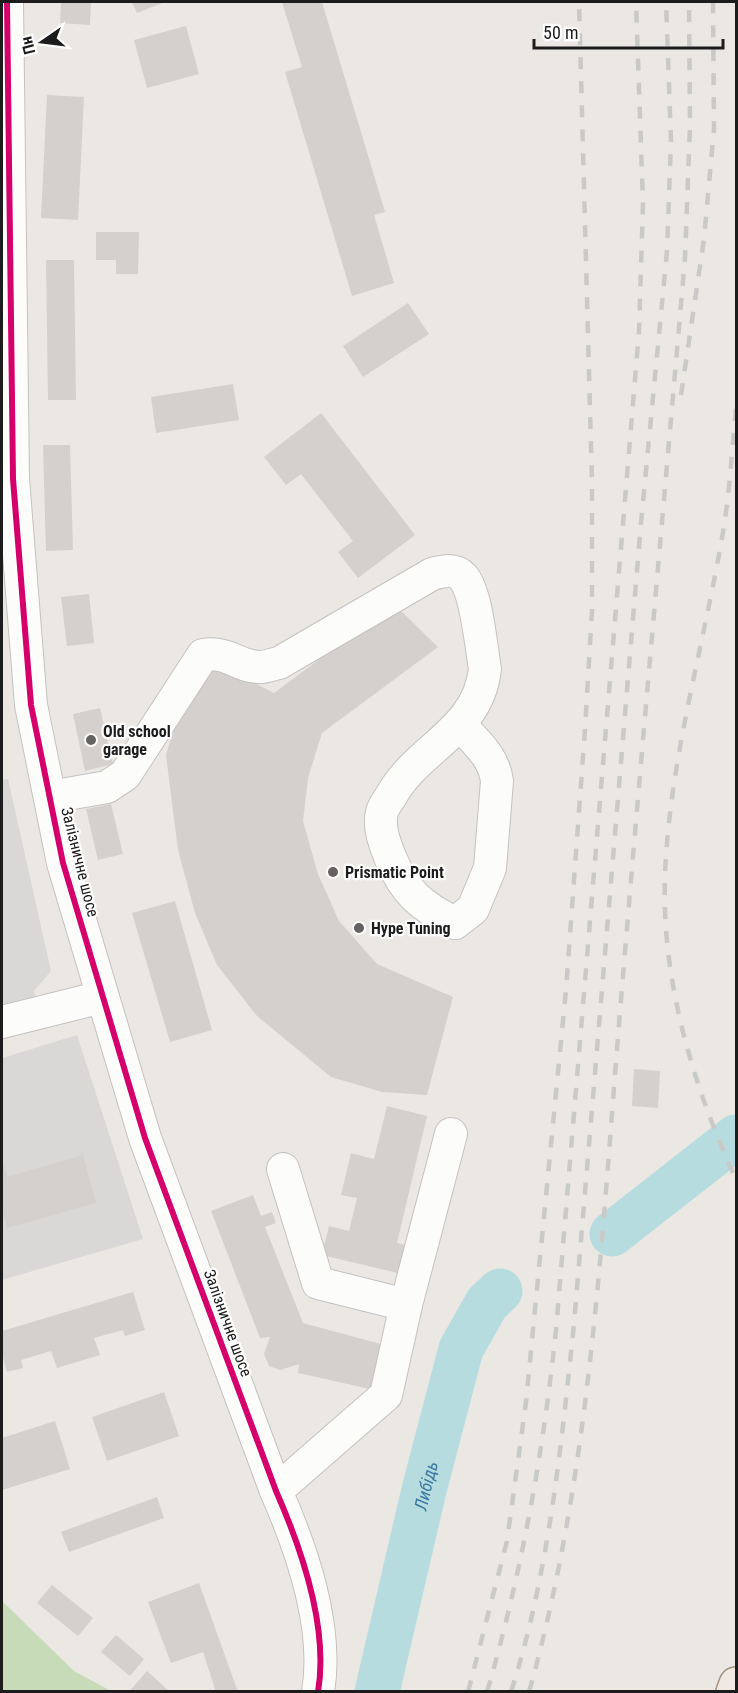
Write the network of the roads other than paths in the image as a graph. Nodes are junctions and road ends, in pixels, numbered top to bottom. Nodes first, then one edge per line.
1 (7, 2) edge
2 (4, 81) edge
3 (7, 479) edge
4 (460, 725) junction
5 (50, 797) junction
6 (102, 997) junction
7 (2, 1018) edge
8 (2, 1022) edge
9 (451, 1134) dead end
10 (283, 1168) dead end
11 (406, 1305) junction
12 (276, 1491) junction
13 (736, 1684) edge
14 (318, 1692) edge
15 (733, 1692) edge

1 - 2 street, Залізничне шосе
2 - 3 street, Залізничне шосе
3 - 5 street, Залізничне шосе
4 - 4 street
4 - 5 street
5 - 6 street, Залізничне шосе
6 - 8 street
6 - 12 street, Залізничне шосе
7 - 8 street
9 - 11 street
10 - 11 street
11 - 12 street
12 - 14 street, Залізничне шосе
13 - 15 main road

